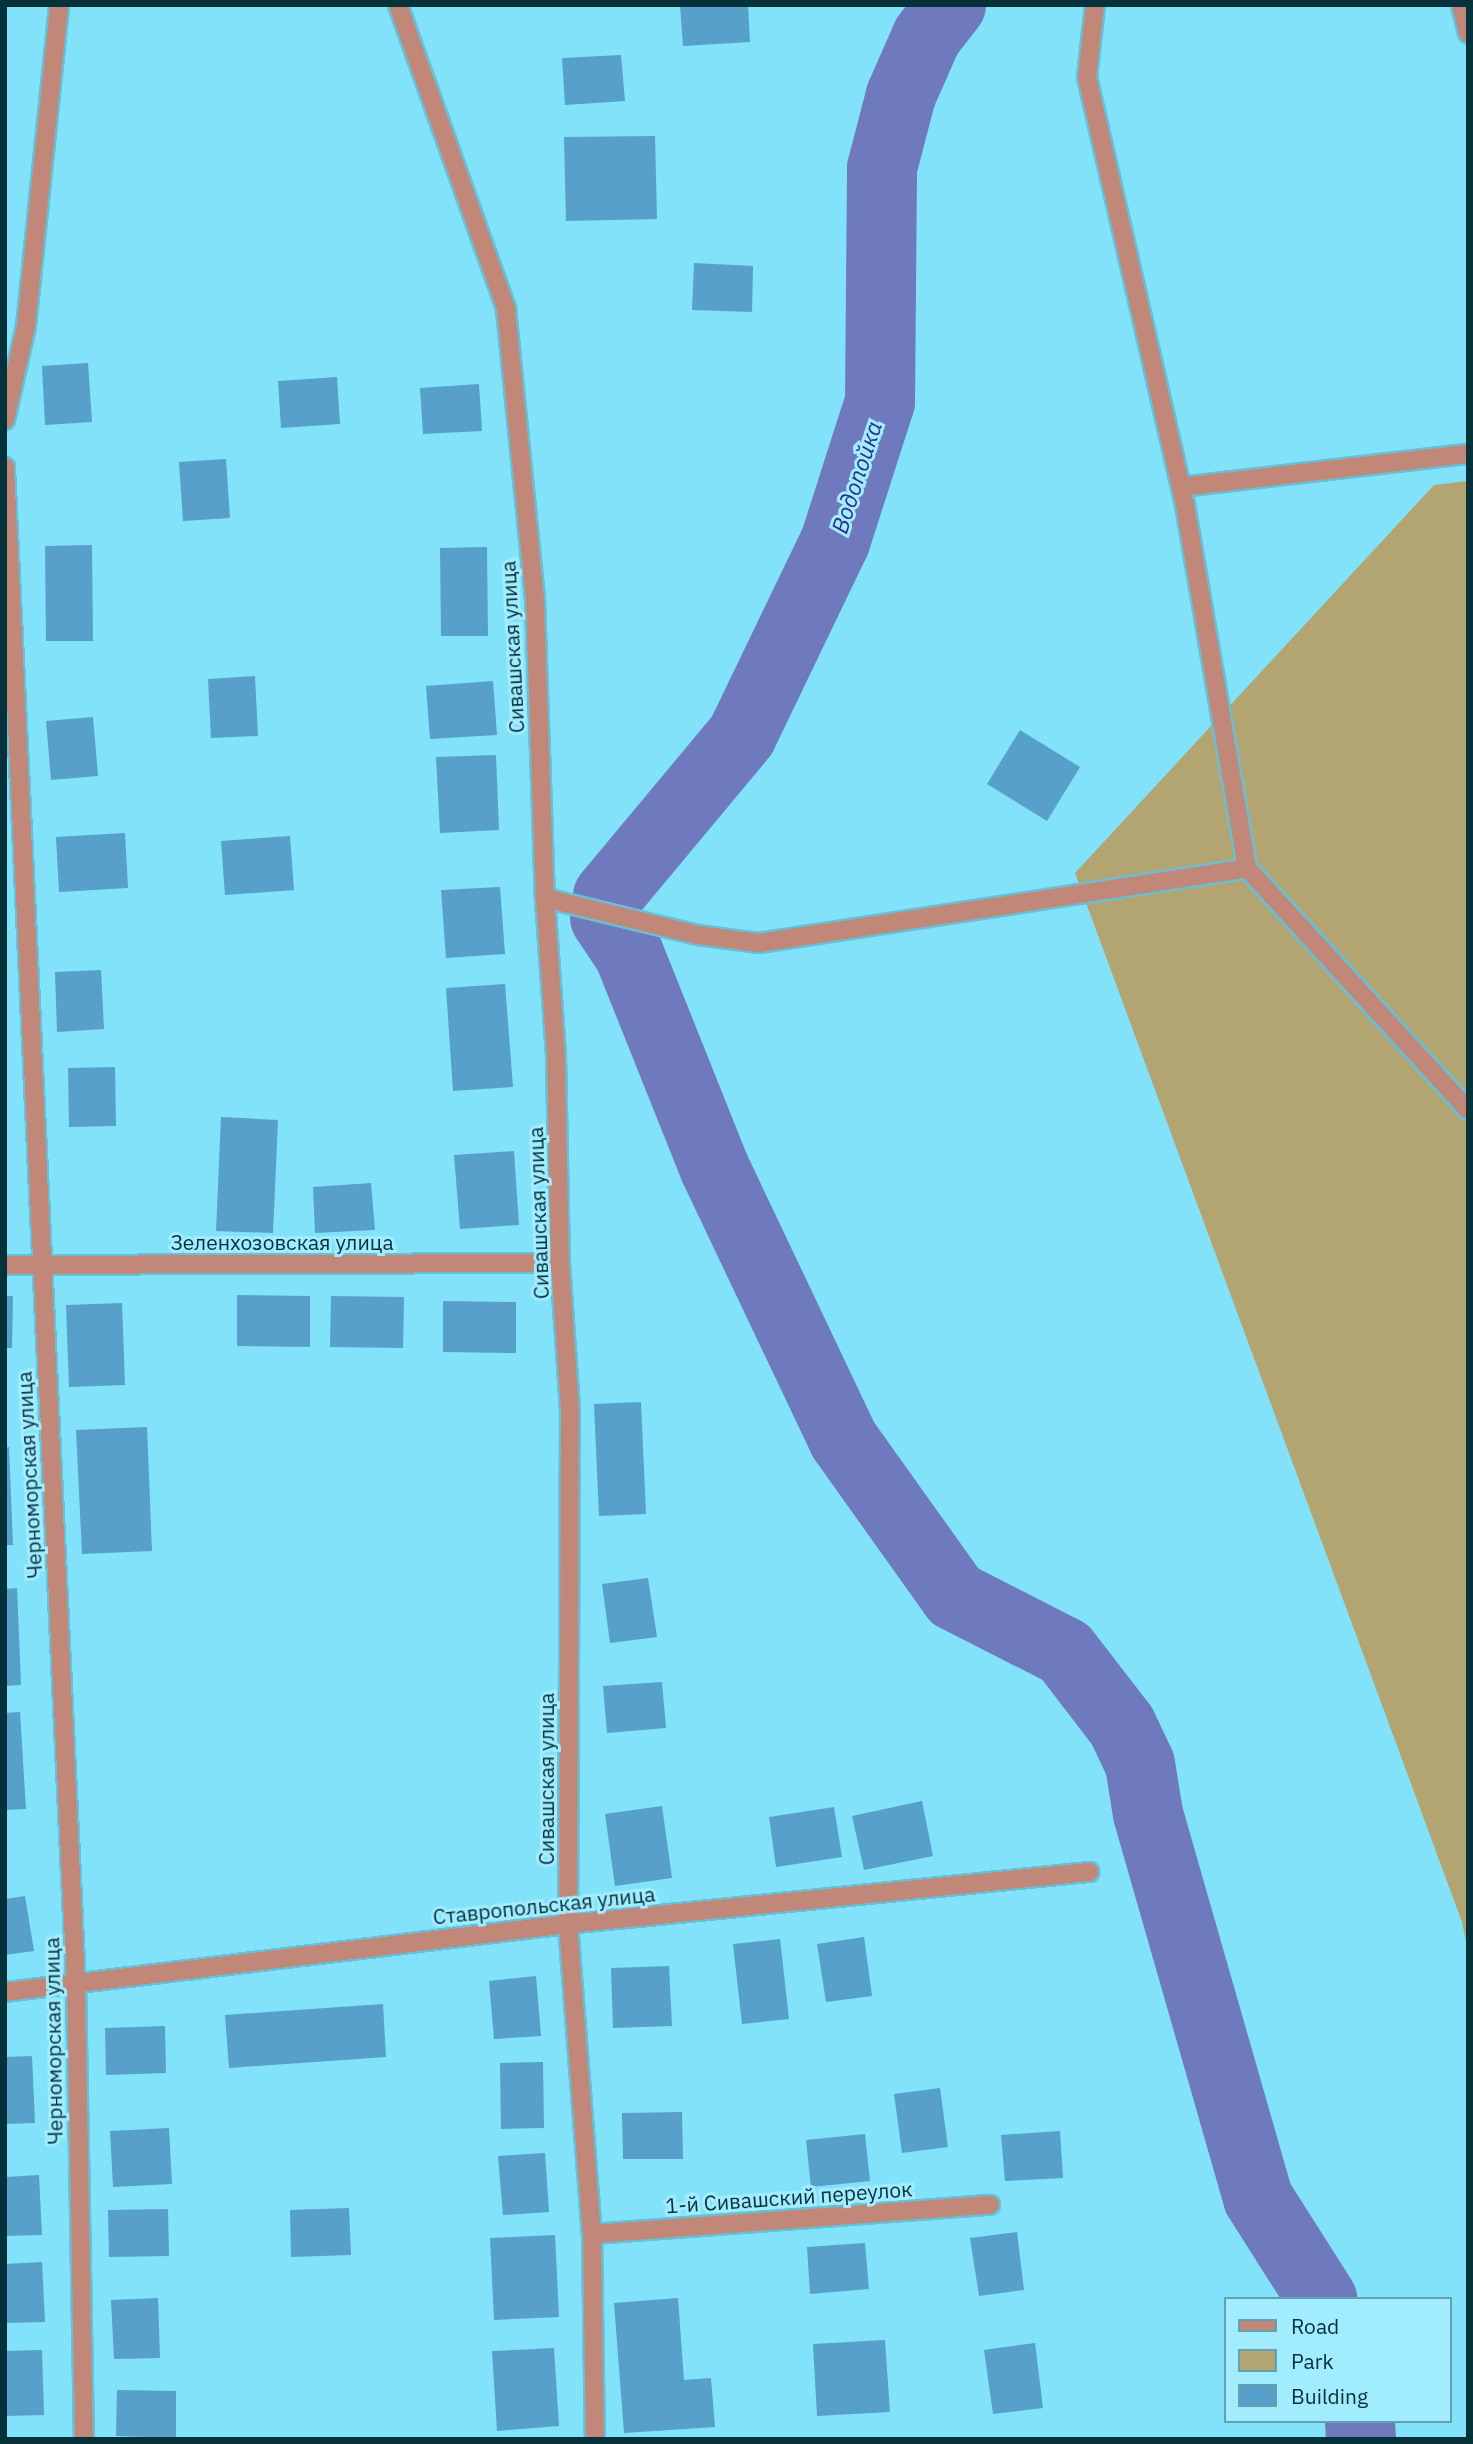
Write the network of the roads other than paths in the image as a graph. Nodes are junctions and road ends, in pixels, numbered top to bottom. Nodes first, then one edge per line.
1 (59, 5) edge
2 (398, 5) edge
3 (1096, 5) edge
4 (1461, 5) edge
5 (1468, 33) edge
6 (5, 420) edge
7 (1468, 454) edge
8 (5, 467) edge
9 (1181, 487) junction
10 (1247, 868) junction
11 (545, 898) junction
12 (1468, 1110) edge
13 (560, 1263) junction
14 (5, 1265) edge
15 (43, 1266) junction
16 (1089, 1872) dead end
17 (568, 1924) junction
18 (76, 1983) junction
19 (5, 1992) edge
20 (990, 2205) dead end
21 (592, 2234) junction
22 (85, 2439) edge
23 (595, 2439) edge

1 - 6 street
2 - 11 street, Сивашская улица
3 - 9 street
4 - 5 street
7 - 9 street
8 - 15 street, Черноморская улица
9 - 10 street
10 - 11 street
10 - 12 street
11 - 13 street, Сивашская улица
13 - 15 street, Зеленхозовская улица
13 - 17 street, Сивашская улица
14 - 15 street, Зеленхозовская улица
15 - 18 street, Черноморская улица
16 - 17 street, Ставропольская улица
17 - 18 street, Ставропольская улица
17 - 21 street, Сивашская улица
18 - 19 street, Ставропольская улица
18 - 22 street, Черноморская улица
20 - 21 street, 1-й Сивашский переулок
21 - 23 street, Сивашская улица

